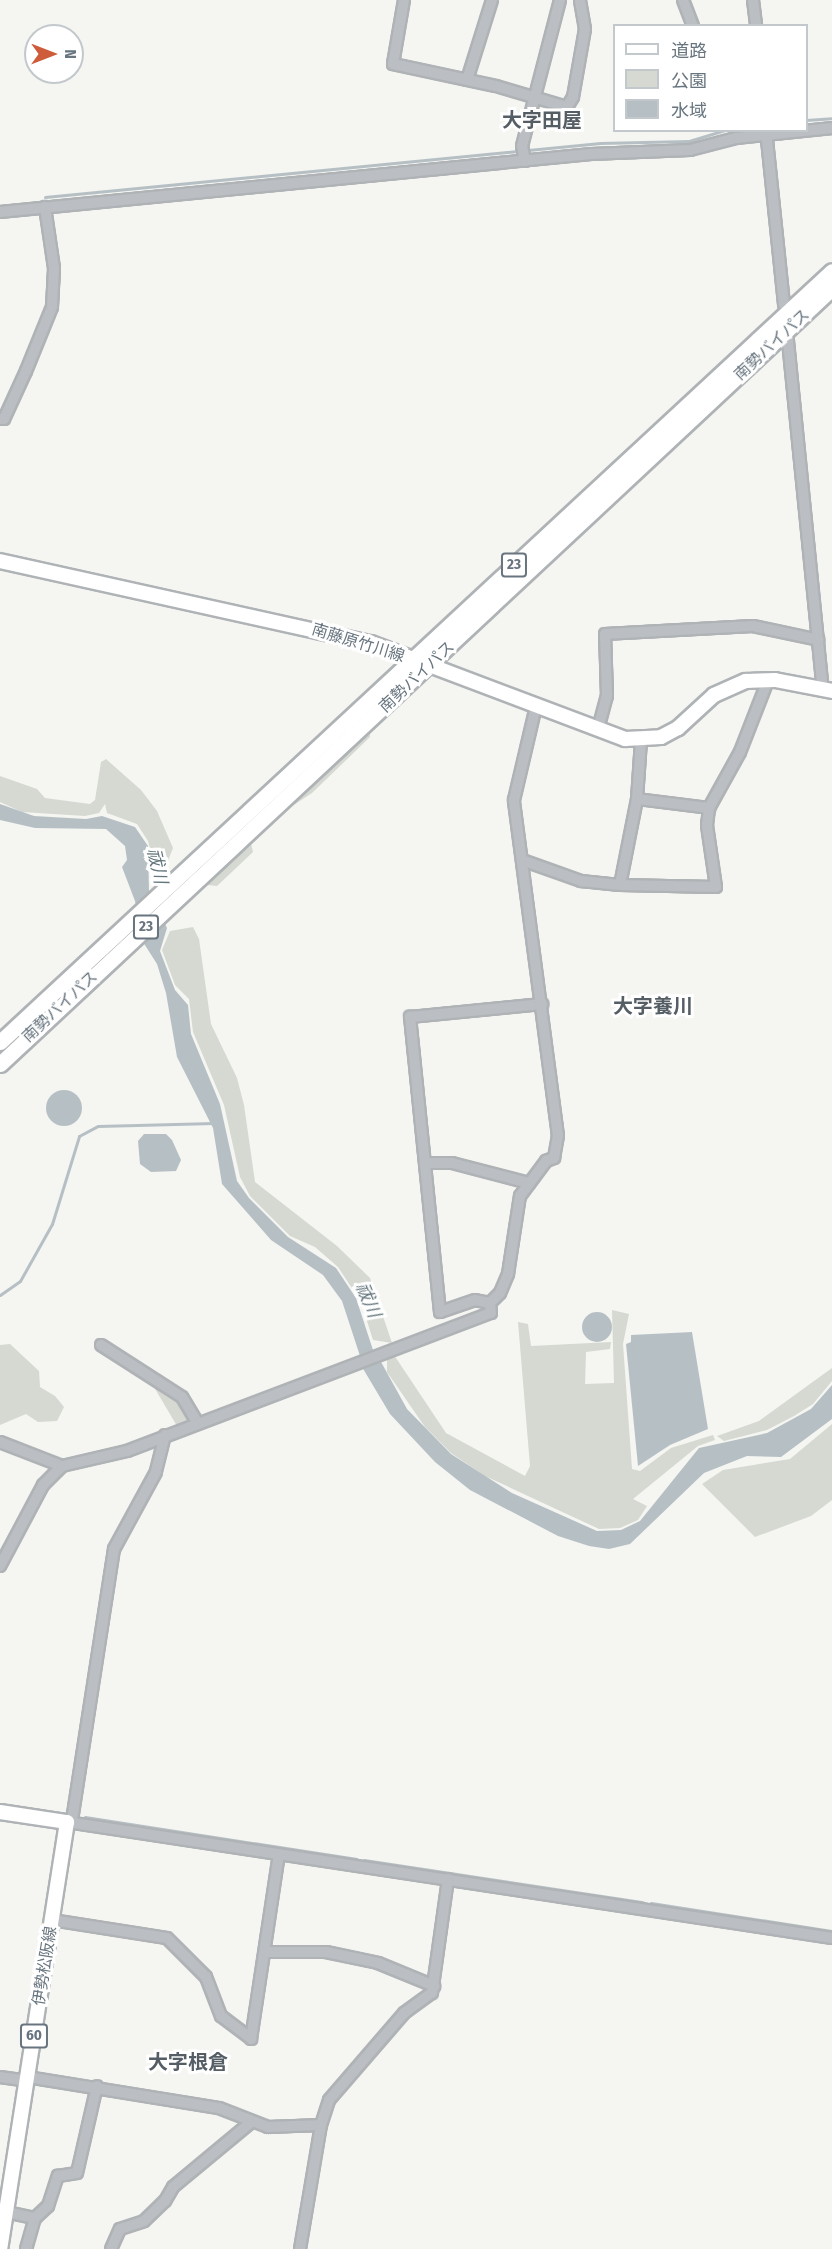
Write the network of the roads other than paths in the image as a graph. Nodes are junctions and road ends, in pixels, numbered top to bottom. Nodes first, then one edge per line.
1 (404, 0) edge
2 (492, 0) edge
3 (560, 0) edge
4 (580, 0) edge
5 (684, 0) edge
6 (753, 0) edge
7 (692, 24) edge
8 (756, 24) edge
9 (467, 80) junction
10 (533, 98) junction
11 (832, 128) edge
12 (808, 130) edge
13 (767, 133) edge
14 (524, 154) junction
15 (45, 207) junction
16 (0, 212) edge
17 (832, 271) edge
18 (832, 288) edge
19 (784, 305) dead end
20 (788, 340) dead end
21 (0, 419) edge
22 (0, 561) edge
23 (819, 640) junction
24 (412, 659) junction
25 (430, 664) junction
26 (768, 680) junction
27 (827, 690) edge
28 (536, 706) junction
29 (598, 729) junction
30 (641, 740) junction
31 (637, 799) junction
32 (709, 808) junction
33 (522, 860) junction
34 (200, 867) junction
35 (620, 885) junction
36 (85, 975) junction
37 (542, 1004) junction
38 (0, 1042) edge
39 (0, 1064) edge
40 (425, 1163) junction
41 (529, 1184) junction
42 (490, 1303) junction
43 (101, 1346) dead end
44 (198, 1424) junction
45 (165, 1435) junction
46 (0, 1442) edge
47 (62, 1466) junction
48 (0, 1566) edge
49 (0, 1812) edge
50 (67, 1822) junction
51 (279, 1854) junction
52 (448, 1879) junction
53 (52, 1920) junction
54 (832, 1938) edge
55 (265, 1952) junction
56 (434, 1986) junction
57 (0, 2077) edge
58 (27, 2079) junction
59 (97, 2086) junction
60 (250, 2123) junction
61 (321, 2125) junction
62 (6, 2212) junction
63 (35, 2218) junction
64 (0, 2249) edge
65 (26, 2249) edge
66 (111, 2249) edge
67 (300, 2249) edge

1 - 9 street
2 - 9 street
3 - 10 street
4 - 10 street
5 - 7 street
6 - 8 street
9 - 10 street
10 - 14 street
11 - 12 street
13 - 14 street
13 - 19 street
14 - 15 street
15 - 16 street
15 - 21 street
17 - 24 highway, 南勢バイパス / 23
18 - 25 highway, 南勢バイパス / 23
20 - 23 street
22 - 24 main road, 南藤原竹川線
23 - 27 street
23 - 29 street
24 - 25 main road, 南藤原竹川線
24 - 34 highway, 南勢バイパス / 23
25 - 28 main road, 南藤原竹川線
25 - 34 highway, 南勢バイパス / 23
26 - 27 main road
26 - 30 main road
26 - 32 street
28 - 29 main road, 南藤原竹川線
28 - 33 street
29 - 30 main road, 南藤原竹川線
30 - 31 street
31 - 32 street
31 - 35 street
32 - 35 street
33 - 35 street
33 - 37 street
34 - 36 highway, 南勢バイパス / 23
36 - 38 highway, 南勢バイパス / 23
36 - 39 highway, 南勢バイパス / 23
37 - 40 street
37 - 41 street
40 - 41 street
40 - 42 street
41 - 42 street
42 - 44 street
43 - 44 street
44 - 45 street
45 - 47 street
45 - 50 street
46 - 47 street
47 - 48 street
49 - 50 main road
50 - 51 street
50 - 53 main road, 伊勢松阪線 / 60
51 - 52 street
51 - 55 street
52 - 54 street
52 - 56 street
53 - 55 street
53 - 58 main road, 伊勢松阪線 / 60
55 - 56 street
56 - 61 street
57 - 58 street
58 - 59 street
58 - 62 main road, 伊勢松阪線 / 60
59 - 60 street
59 - 63 street
60 - 61 street
60 - 66 street
61 - 67 street
62 - 63 street
62 - 64 main road, 伊勢松阪線 / 60
63 - 65 street

